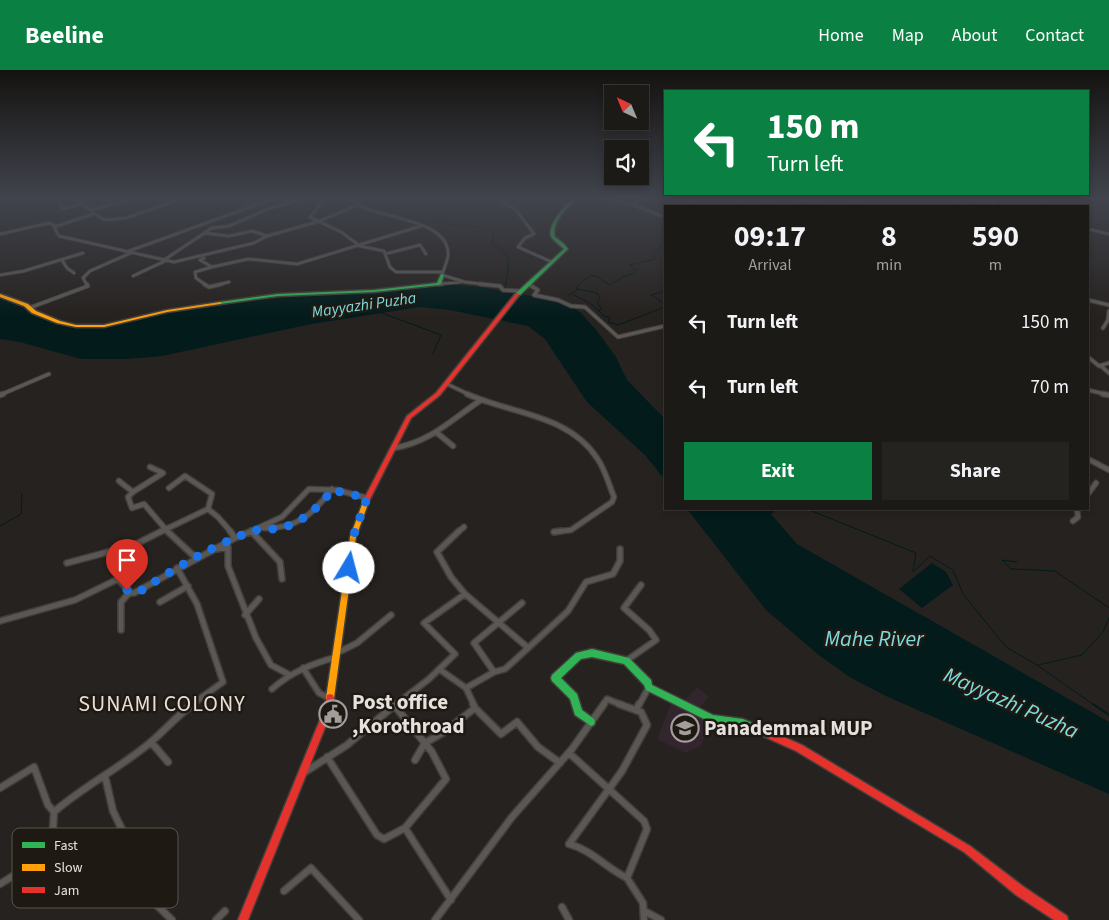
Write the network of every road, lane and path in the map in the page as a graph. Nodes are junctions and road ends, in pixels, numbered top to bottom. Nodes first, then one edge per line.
1 (62, 237) edge
2 (172, 237) edge
3 (199, 237) edge
4 (221, 237) edge
5 (237, 237) edge
6 (266, 237) edge
7 (347, 237) edge
8 (388, 237) edge
9 (440, 237) edge
10 (528, 237) edge
11 (554, 237) edge
12 (360, 246) junction
13 (131, 252) junction
14 (83, 253) dead end
15 (217, 253) junction
16 (385, 254) junction
17 (426, 254) dead end
18 (62, 260) junction
19 (165, 261) junction
20 (552, 262) junction
21 (212, 267) junction
22 (74, 273) dead end
23 (443, 273) junction
24 (0, 275) edge
25 (133, 276) dead end
26 (229, 282) dead end
27 (465, 282) junction
28 (439, 284) junction
29 (528, 284) junction
30 (520, 292) junction
31 (0, 295) edge
32 (1089, 300) edge
33 (1109, 305) edge
34 (29, 308) junction
35 (1109, 311) edge
36 (664, 326) edge
37 (1103, 328) dead end
38 (1089, 358) edge
39 (1109, 363) edge
40 (1101, 366) junction
41 (49, 374) dead end
42 (1109, 374) edge
43 (447, 384) junction
44 (1089, 390) edge
45 (0, 395) edge
46 (1109, 395) edge
47 (482, 400) junction
48 (436, 432) junction
49 (453, 446) dead end
50 (394, 448) junction
51 (1089, 460) edge
52 (150, 467) dead end
53 (1109, 470) edge
54 (119, 481) dead end
55 (1096, 483) dead end
56 (169, 488) dead end
57 (332, 490) junction
58 (133, 492) junction
59 (1089, 493) edge
60 (367, 498) junction
61 (208, 509) junction
62 (1077, 510) edge
63 (1073, 521) dead end
64 (464, 527) dead end
65 (260, 528) junction
66 (167, 530) junction
67 (251, 531) junction
68 (554, 532) dead end
69 (235, 538) junction
70 (213, 550) junction
71 (620, 550) dead end
72 (196, 558) junction
73 (67, 564) dead end
74 (177, 568) junction
75 (282, 579) dead end
76 (641, 585) dead end
77 (188, 586) junction
78 (130, 592) junction
79 (465, 594) junction
80 (259, 598) dead end
81 (160, 602) dead end
82 (522, 603) dead end
83 (245, 615) junction
84 (391, 615) dead end
85 (0, 621) edge
86 (499, 621) junction
87 (121, 630) dead end
88 (526, 650) junction
89 (337, 655) junction
90 (626, 661) junction
91 (304, 668) junction
92 (439, 669) junction
93 (494, 672) junction
94 (288, 674) junction
95 (649, 687) junction
96 (466, 688) junction
97 (272, 689) dead end
98 (331, 698) junction
99 (394, 705) junction
100 (475, 708) junction
101 (636, 710) junction
102 (591, 722) junction
103 (151, 742) junction
104 (425, 743) junction
105 (569, 753) junction
106 (327, 757) junction
107 (415, 760) dead end
108 (168, 762) dead end
109 (560, 763) junction
110 (302, 774) junction
111 (105, 776) junction
112 (0, 788) edge
113 (608, 788) junction
114 (54, 812) junction
115 (52, 828) edge
116 (121, 828) edge
117 (405, 828) junction
118 (12, 876) edge
119 (627, 878) junction
120 (0, 884) edge
121 (284, 891) dead end
122 (451, 900) junction
123 (562, 906) dead end
124 (160, 908) edge
125 (225, 911) dead end
126 (645, 916) edge
127 (172, 920) edge
128 (216, 920) edge
129 (243, 920) edge
130 (360, 920) edge
131 (435, 920) edge
132 (569, 920) edge
133 (661, 920) edge
134 (1063, 920) edge

1 - 13 street
2 - 13 street
3 - 19 street
4 - 5 street
6 - 15 street
7 - 12 street
8 - 12 street
9 - 23 street
10 - 20 street
11 - 20 main road
12 - 16 street
12 - 21 street
13 - 19 street
13 - 34 street
14 - 18 street
15 - 19 street
15 - 21 street
16 - 17 street
16 - 23 street
18 - 22 street
18 - 24 street
19 - 25 street
20 - 29 main road
21 - 26 street
23 - 27 street
23 - 28 main road
27 - 28 street
27 - 30 street
28 - 34 main road
29 - 30 main road
29 - 36 street
30 - 43 main road
31 - 34 main road
32 - 33 street
35 - 37 street
38 - 40 street
39 - 40 street
40 - 42 street
41 - 45 street
43 - 47 street
43 - 50 main road
44 - 46 street
47 - 48 street
47 - 68 street
48 - 49 street
48 - 50 street
50 - 60 main road
51 - 53 street
52 - 58 street
54 - 58 street
55 - 59 street
56 - 61 street
57 - 60 street
57 - 65 street
57 - 65 street
58 - 66 street
60 - 89 main road
61 - 66 street
61 - 69 street
62 - 63 street
64 - 79 street
65 - 67 street
66 - 72 street
66 - 73 street
67 - 69 street
67 - 75 street
69 - 70 street
70 - 72 street
70 - 83 street
71 - 88 street
72 - 74 street
74 - 77 street
74 - 78 street
76 - 90 street
77 - 81 street
77 - 103 street
78 - 85 street
78 - 87 street
79 - 86 street
79 - 92 street
80 - 83 street
82 - 86 street
83 - 94 street
84 - 89 street
86 - 88 street
86 - 93 street
88 - 93 street
89 - 91 street
89 - 98 main road
90 - 95 main road
90 - 102 main road
91 - 94 street
91 - 98 street
92 - 96 street
92 - 99 street
93 - 96 street
94 - 97 street
95 - 101 street
95 - 134 main road
96 - 100 street
98 - 110 main road
99 - 104 street
99 - 106 street
100 - 104 street
100 - 109 street
101 - 102 street
101 - 113 street
102 - 105 street
103 - 108 street
103 - 111 street
104 - 107 street
104 - 117 street
105 - 109 street
105 - 113 street
106 - 110 street
106 - 117 street
109 - 122 street
110 - 129 main road
111 - 114 street
111 - 116 street
112 - 114 street
113 - 119 street
113 - 119 street
114 - 115 street
117 - 122 street
118 - 120 street
119 - 126 street
121 - 130 street
122 - 131 street
123 - 132 street
124 - 127 street
125 - 128 street
126 - 133 street

